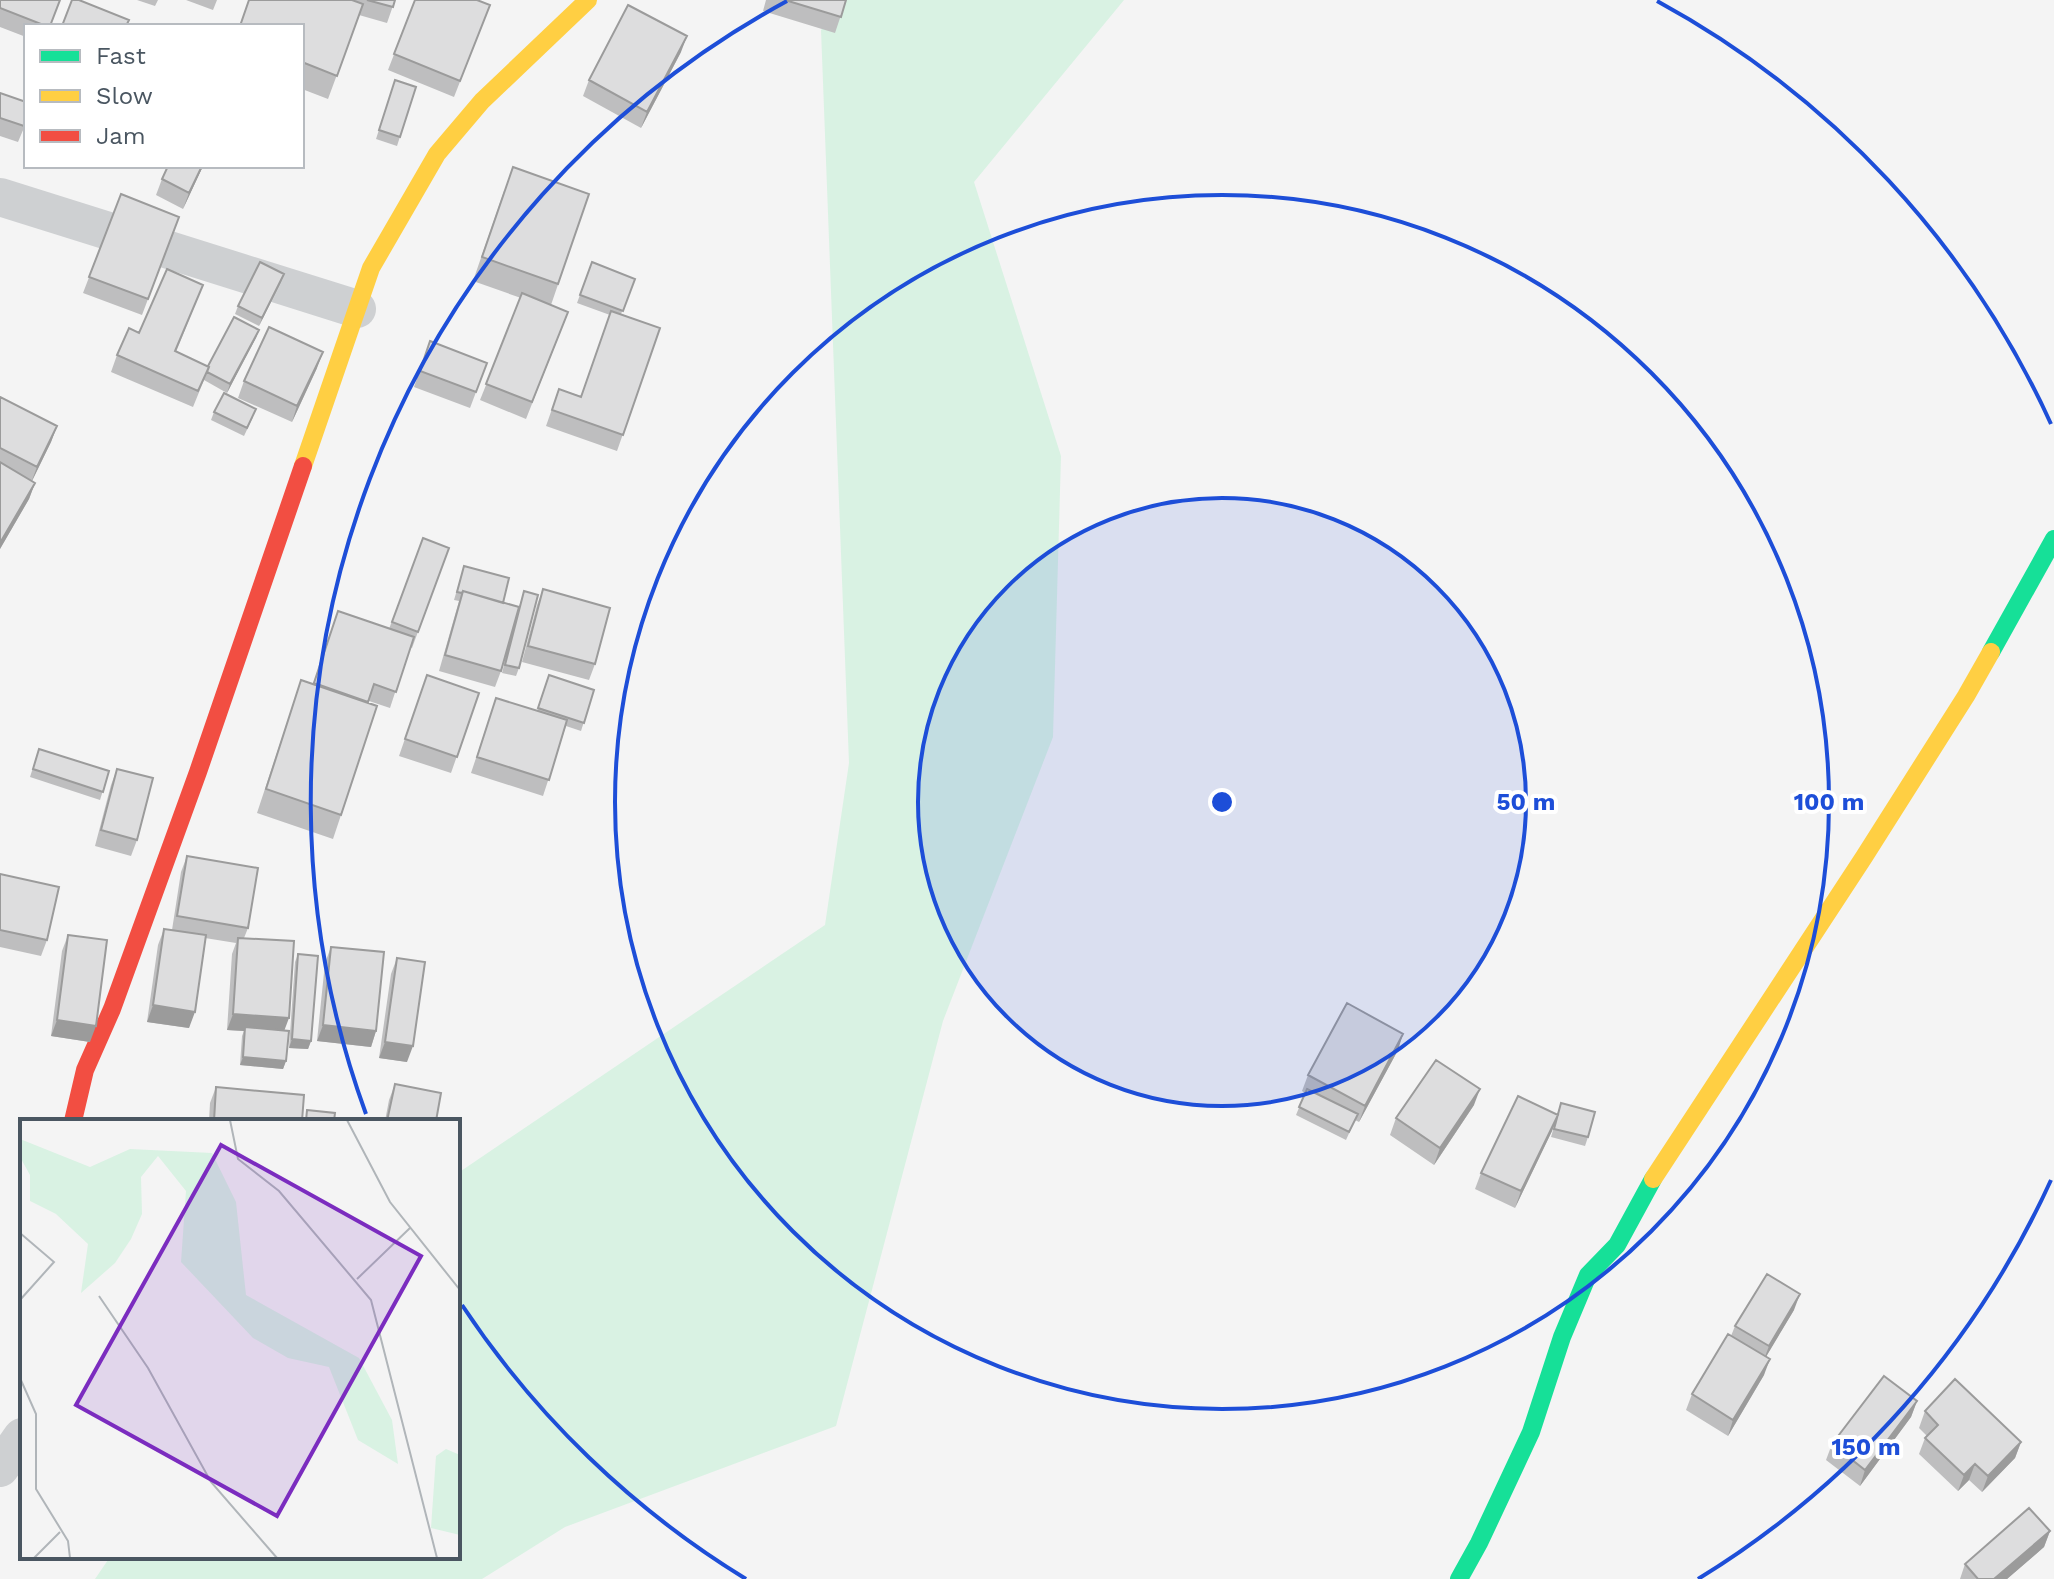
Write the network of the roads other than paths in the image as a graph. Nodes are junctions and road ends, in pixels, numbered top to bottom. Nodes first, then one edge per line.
1 (588, 0) edge
2 (0, 197) edge
3 (357, 309) junction
4 (2054, 539) edge
5 (73, 1119) edge
6 (20, 1440) edge
7 (0, 1468) edge
8 (1459, 1579) edge

1 - 3 street
2 - 3 street
3 - 5 street
4 - 8 street
6 - 7 street

